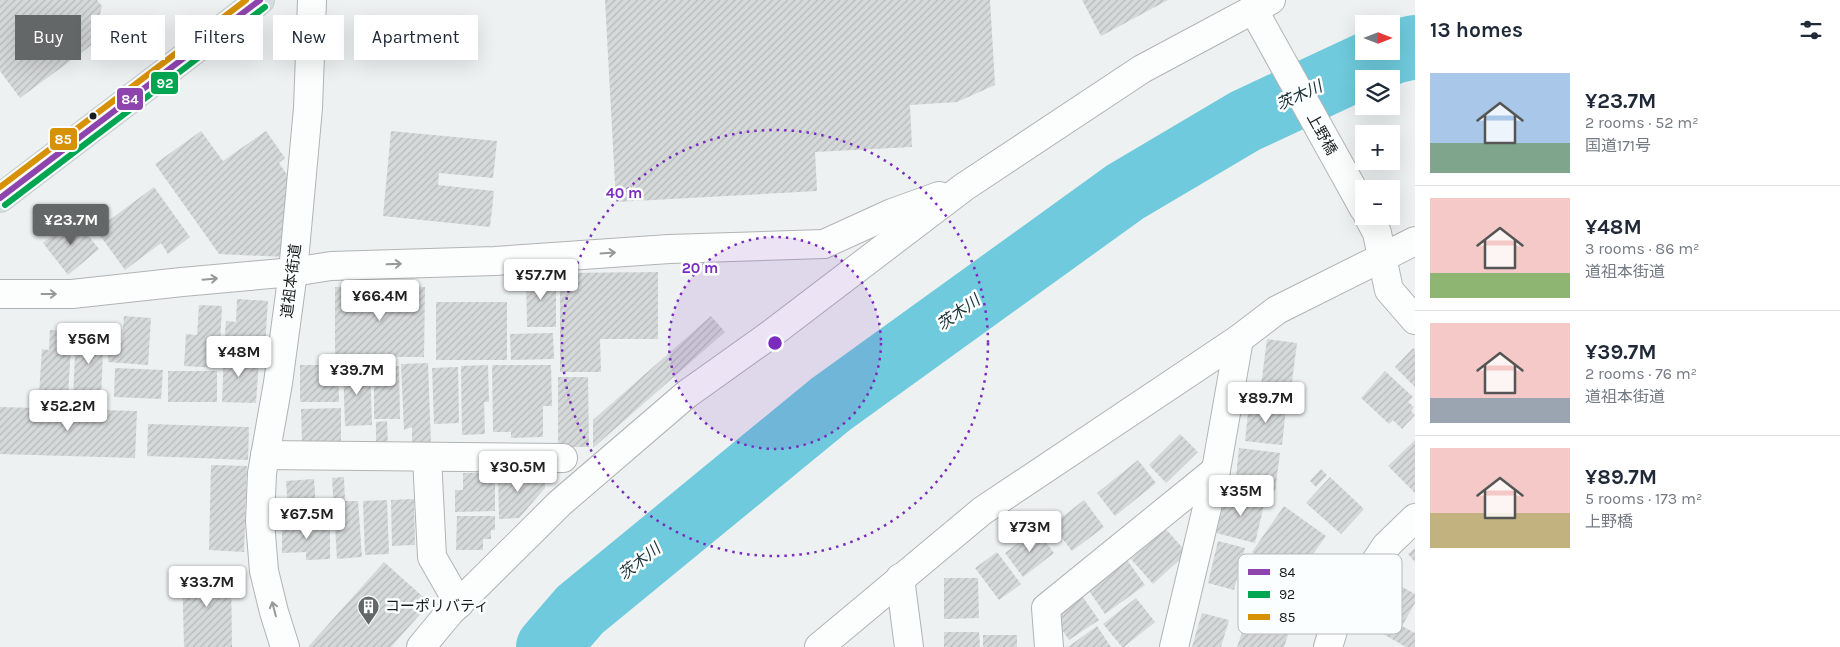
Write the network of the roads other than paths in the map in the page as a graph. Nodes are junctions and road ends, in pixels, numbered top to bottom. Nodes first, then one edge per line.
1 (260, 0) edge
2 (312, 0) edge
3 (1262, 5) edge
4 (964, 187) junction
5 (1355, 193) edge
6 (0, 198) edge
7 (1376, 235) edge
8 (1415, 241) edge
9 (293, 272) junction
10 (0, 294) edge
11 (1415, 320) edge
12 (1239, 339) junction
13 (265, 455) junction
14 (427, 457) junction
15 (563, 458) dead end
16 (1216, 470) junction
17 (1415, 518) edge
18 (1381, 554) edge
19 (900, 578) junction
20 (459, 604) junction
21 (1332, 634) edge
22 (285, 647) edge
23 (421, 647) edge
24 (819, 647) edge
25 (909, 647) edge
26 (1049, 647) edge
27 (1174, 647) edge
28 (1328, 647) edge

1 - 6 highway
2 - 9 street, 道祖本街道
3 - 4 street
3 - 5 street, 上野橋
9 -> 4 street
4 - 20 street
7 - 8 street
7 - 11 street
7 - 12 street
10 -> 9 street
9 - 13 street, 道祖本街道
12 - 16 street
12 - 19 street
13 - 14 street
22 -> 13 street, 道祖本街道
14 - 15 street
14 - 20 street
16 - 26 street
16 - 27 street
17 - 18 street
19 - 24 street
19 - 25 street
20 - 23 street
21 - 28 street

